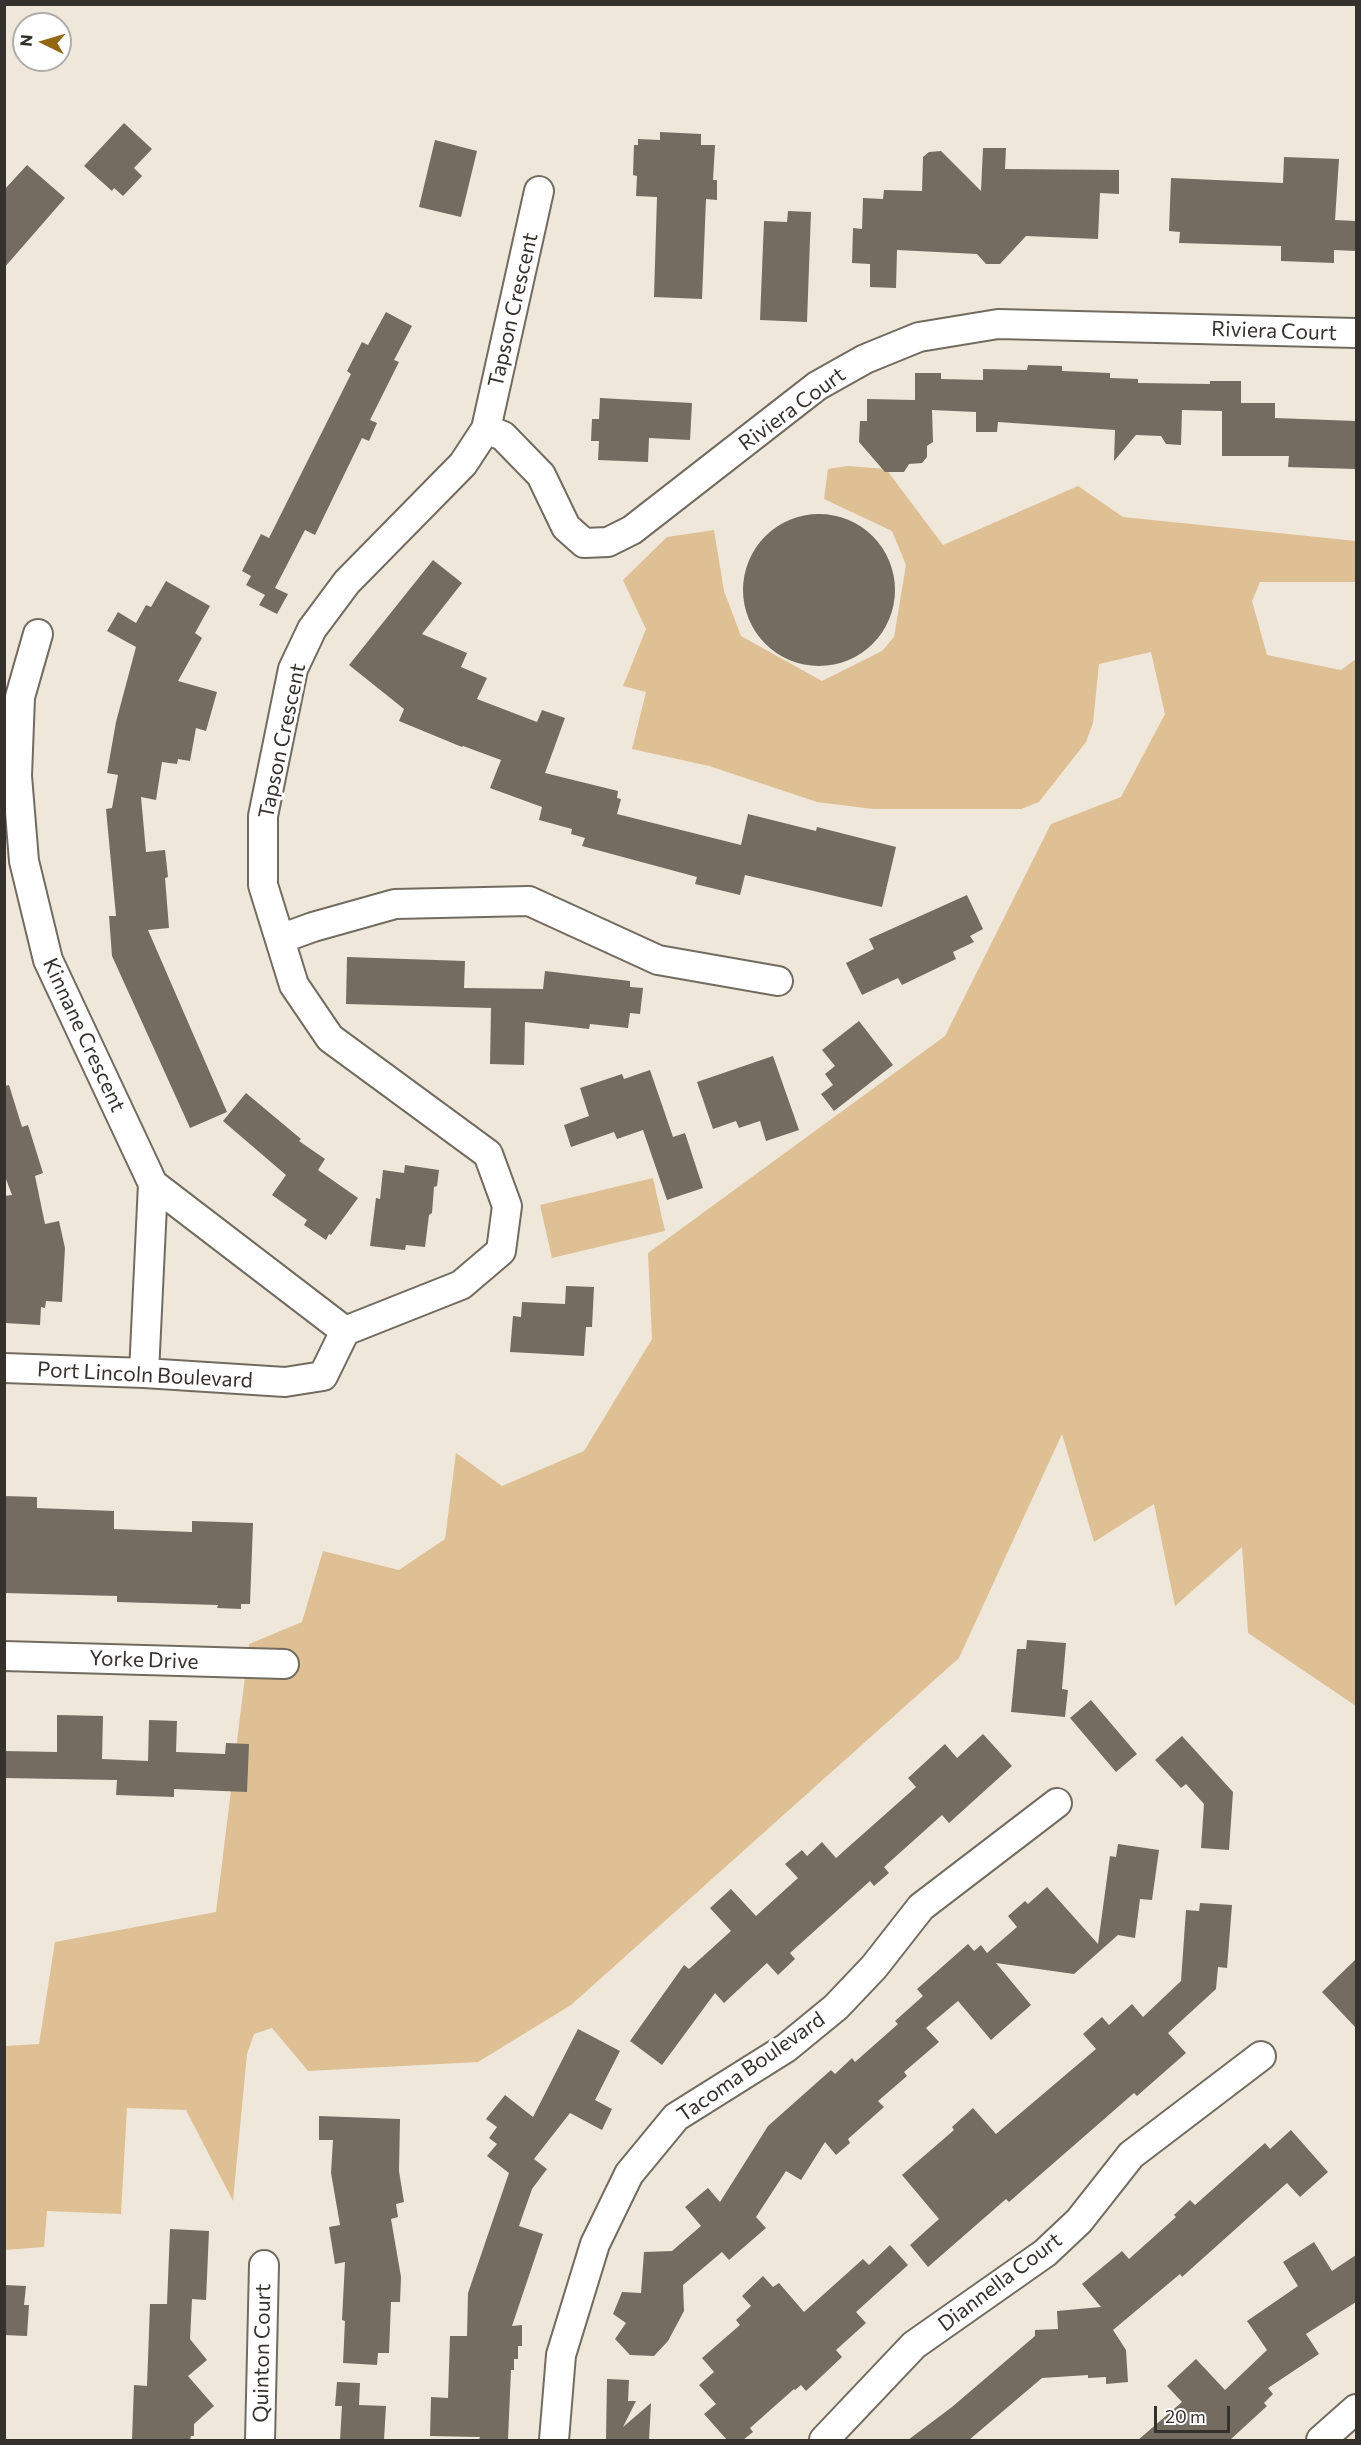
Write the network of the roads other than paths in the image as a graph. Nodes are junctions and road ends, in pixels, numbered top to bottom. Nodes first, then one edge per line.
1 (539, 191) dead end
2 (1356, 333) edge
3 (486, 429) junction
4 (38, 634) dead end
5 (280, 939) junction
6 (778, 981) dead end
7 (153, 1184) junction
8 (345, 1331) junction
9 (4, 1368) edge
10 (144, 1373) junction
11 (4, 1656) edge
12 (284, 1664) dead end
13 (1057, 1803) dead end
14 (1261, 2056) dead end
15 (264, 2265) dead end
16 (1356, 2409) edge
17 (260, 2440) edge
18 (554, 2440) edge
19 (824, 2440) edge
20 (1321, 2440) edge

1 - 3 street, Tapson Crescent
2 - 3 street, Riviera Court
3 - 5 street, Tapson Crescent
4 - 7 street, Kinnane Crescent
5 - 6 street
5 - 8 street, Tapson Crescent
7 - 8 street, Kinnane Crescent
7 - 10 street, Kinnane Crescent
8 - 10 street, Port Lincoln Boulevard
9 - 10 street, Port Lincoln Boulevard
11 - 12 street, Yorke Drive
13 - 18 street, Tacoma Boulevard
14 - 19 street, Diannella Court
15 - 17 street, Quinton Court
16 - 20 street

